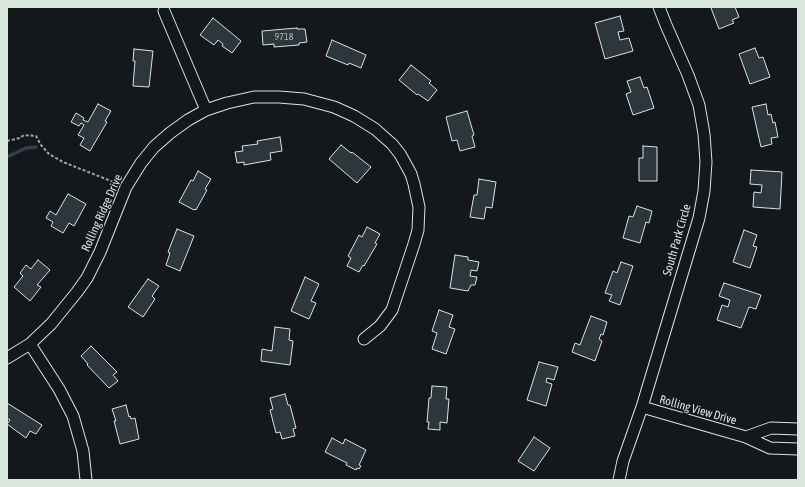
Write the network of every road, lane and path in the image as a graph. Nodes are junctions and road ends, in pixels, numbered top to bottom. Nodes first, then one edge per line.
1 (659, 7) edge
2 (164, 11) dead end
3 (206, 110) junction
4 (7, 141) edge
5 (126, 188) junction
6 (364, 339) dead end
7 (30, 344) junction
8 (7, 358) edge
9 (642, 407) junction
10 (798, 429) edge
11 (746, 437) junction
12 (798, 449) edge
13 (86, 480) edge
14 (619, 480) edge

1 - 9 street, South Park Circle
2 - 3 street
3 - 5 street, Rolling Ridge Drive
3 - 6 street, Rolling Ridge Drive
4 - 5 path
5 - 7 street, Rolling Ridge Drive
7 - 8 street, Rolling Ridge Drive
7 - 13 street
9 - 11 street, Rolling View Drive
9 - 14 street, South Park Circle
10 - 11 street, Rolling View Drive
11 - 12 street, Rolling View Drive

